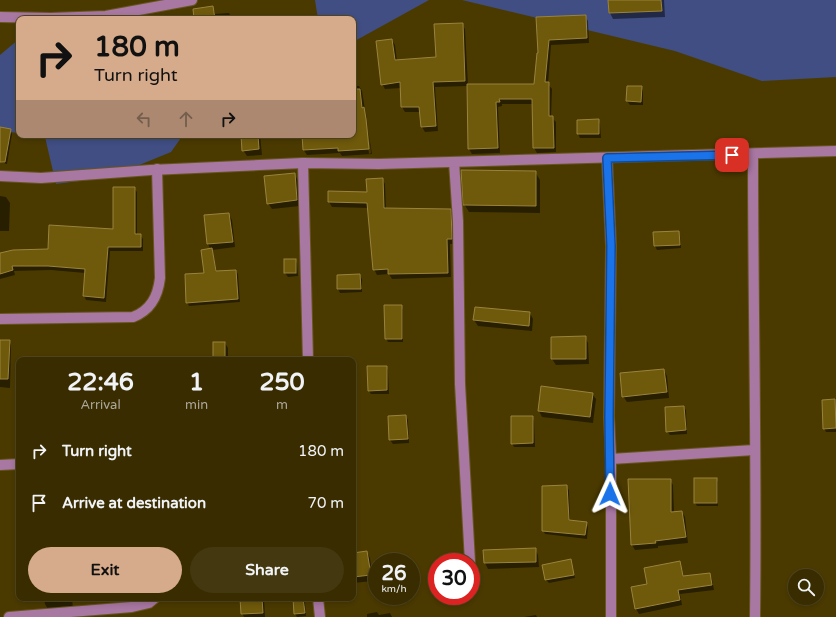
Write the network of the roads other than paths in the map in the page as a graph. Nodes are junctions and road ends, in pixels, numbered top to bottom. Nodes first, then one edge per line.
1 (192, 0) edge
2 (106, 16) edge
3 (0, 17) edge
4 (16, 17) edge
5 (836, 151) edge
6 (753, 154) junction
7 (607, 158) junction
8 (454, 162) junction
9 (303, 163) junction
10 (157, 170) junction
11 (0, 176) edge
12 (0, 319) edge
13 (308, 357) edge
14 (754, 450) junction
15 (611, 459) junction
16 (16, 464) edge
17 (0, 465) edge
18 (469, 553) edge
19 (151, 601) edge
20 (318, 601) edge
21 (9, 617) edge
22 (320, 617) edge
23 (611, 617) edge
24 (755, 617) edge

1 - 2 street
3 - 4 street
5 - 6 street
6 - 7 street
6 - 14 street
7 - 8 street
7 - 15 street
8 - 9 street
8 - 18 street
9 - 10 street
9 - 13 street
10 - 11 street
10 - 12 street
14 - 15 street
14 - 24 street
15 - 23 street
16 - 17 street
19 - 21 street
20 - 22 street

